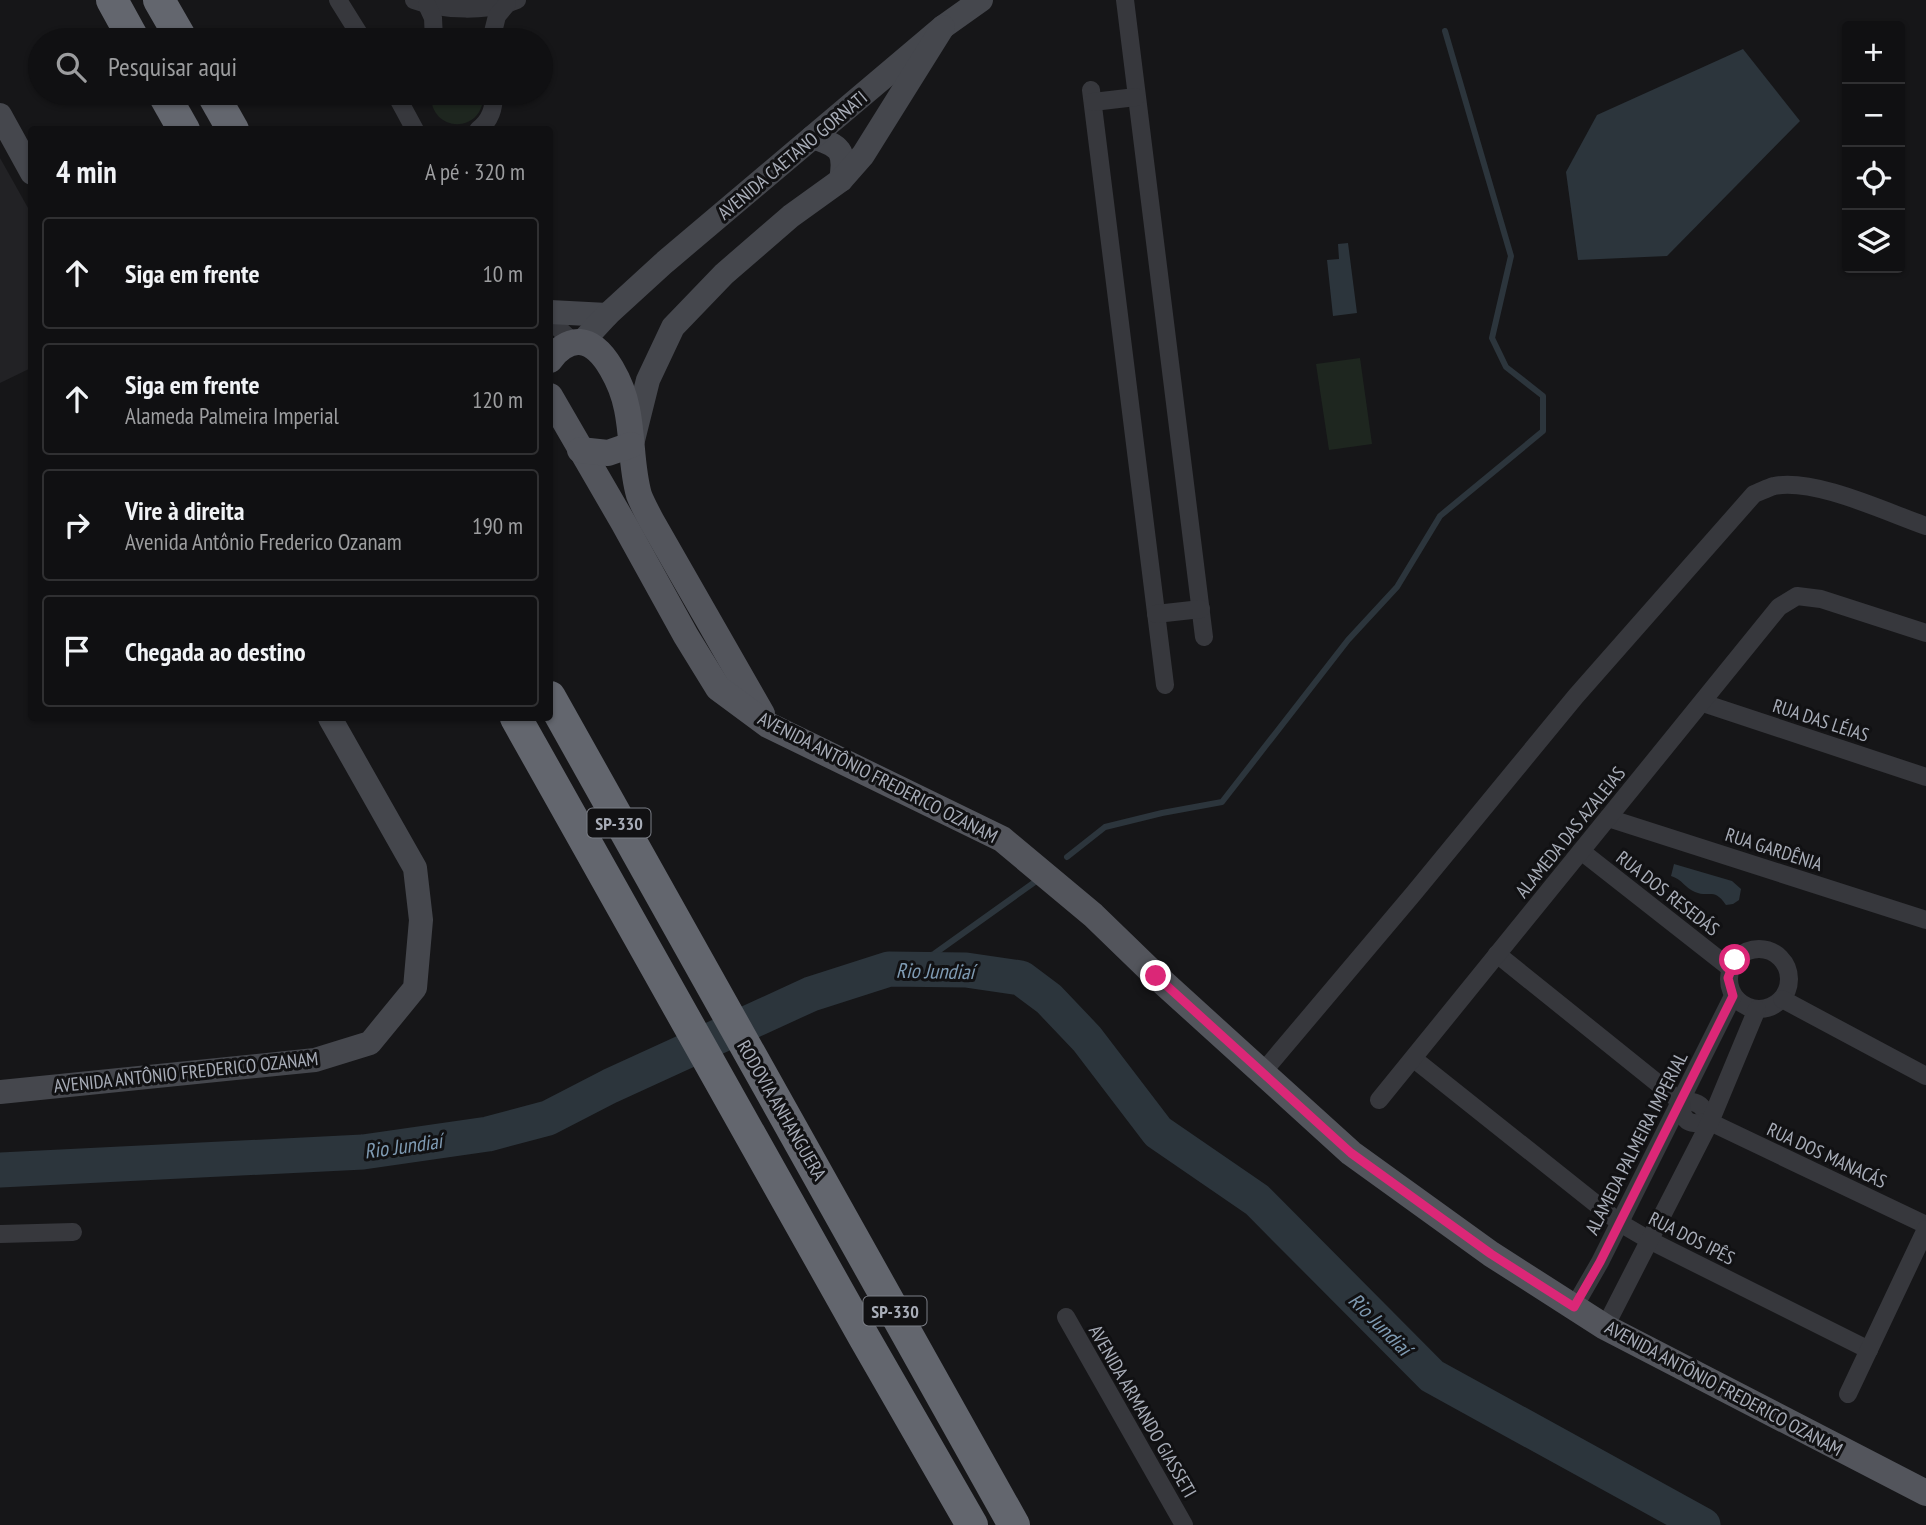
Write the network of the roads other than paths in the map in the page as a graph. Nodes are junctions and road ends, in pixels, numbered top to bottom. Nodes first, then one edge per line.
1 (112, 0) edge
2 (159, 0) edge
3 (338, 0) edge
4 (981, 0) edge
5 (1125, 0) edge
6 (420, 2) edge
7 (512, 2) edge
8 (943, 27) junction
9 (127, 28) edge
10 (175, 28) edge
11 (356, 28) edge
12 (433, 28) edge
13 (494, 28) edge
14 (1136, 97) junction
15 (170, 105) edge
16 (219, 105) edge
17 (403, 105) edge
18 (494, 105) edge
19 (0, 116) edge
20 (182, 126) edge
21 (231, 126) edge
22 (413, 126) edge
23 (482, 126) edge
24 (813, 137) junction
25 (28, 166) edge
26 (841, 180) junction
27 (553, 312) edge
28 (607, 315) junction
29 (553, 322) edge
30 (577, 342) junction
31 (553, 357) edge
32 (553, 401) edge
33 (631, 445) junction
34 (580, 450) junction
35 (1926, 526) edge
36 (677, 566) junction
37 (650, 571) junction
38 (1201, 609) junction
39 (1156, 614) junction
40 (1926, 634) edge
41 (1204, 637) dead end
42 (1165, 685) dead end
43 (553, 702) edge
44 (1703, 704) junction
45 (332, 721) edge
46 (518, 721) edge
47 (768, 725) junction
48 (1926, 776) edge
49 (1608, 818) junction
50 (1581, 851) junction
51 (1926, 920) edge
52 (1497, 954) junction
53 (1730, 968) junction
54 (1733, 996) junction
55 (1782, 999) junction
56 (1756, 1009) junction
57 (1414, 1059) junction
58 (1262, 1073) junction
59 (1926, 1076) edge
60 (0, 1092) edge
61 (1379, 1101) dead end
62 (1681, 1102) junction
63 (1710, 1122) junction
64 (1619, 1223) junction
65 (1926, 1227) edge
66 (74, 1232) dead end
67 (0, 1234) edge
68 (1649, 1240) junction
69 (1574, 1307) junction
70 (1066, 1317) dead end
71 (1605, 1327) junction
72 (1869, 1350) junction
73 (1847, 1394) dead end
74 (1926, 1493) edge
75 (972, 1525) edge
76 (1014, 1525) edge
77 (1184, 1525) edge

1 - 9 highway
2 - 10 highway
3 - 11 street
4 - 8 main road, AVENIDA CAETANO GORNATI
5 - 14 street
6 - 7 street
6 - 12 street
7 - 13 street
8 - 24 main road, AVENIDA CAETANO GORNATI
8 - 26 main road
14 - 38 street
14 - 39 street
15 - 20 highway
16 - 21 highway
17 - 22 street
18 - 23 street
19 - 25 main road
24 - 26 main road
24 - 28 main road, AVENIDA CAETANO GORNATI
26 - 33 main road
27 - 28 main road
28 - 30 main road, AVENIDA CAETANO GORNATI
29 - 30 street
30 - 31 main road
30 - 33 main road
32 - 34 main road, AVENIDA ANTÔNIO FREDERICO OZANAM
33 - 34 main road
33 - 36 main road
34 - 37 main road, AVENIDA ANTÔNIO FREDERICO OZANAM
35 - 58 street
36 - 37 main road
36 - 47 main road
37 - 47 main road, AVENIDA ANTÔNIO FREDERICO OZANAM
38 - 39 street
38 - 41 street
39 - 42 street
40 - 44 street, ALAMEDA DAS AZALEIAS
43 - 76 highway, RODOVIA ANHANGUERA / SP-330
44 - 48 street, RUA DAS LÉIAS
44 - 49 street, ALAMEDA DAS AZALEIAS
45 - 60 main road, AVENIDA ANTÔNIO FREDERICO OZANAM
46 - 75 highway, RODOVIA ANHANGUERA / SP-330
47 - 58 main road, AVENIDA ANTÔNIO FREDERICO OZANAM
49 - 50 street, ALAMEDA DAS AZALEIAS
49 - 51 street, RUA GARDÊNIA
50 - 52 street, ALAMEDA DAS AZALEIAS
50 - 53 street, RUA DOS RESEDÁS
52 - 57 street, ALAMEDA DAS AZALEIAS
52 - 62 street, RUA DOS MANACÁS
53 - 54 street
53 - 55 street
54 - 56 street
54 - 62 street, ALAMEDA PALMEIRA IMPERIAL
55 - 56 street
55 - 59 street
56 - 63 street
57 - 61 street, ALAMEDA DAS AZALEIAS
57 - 64 street, RUA DOS IPÊS
58 - 69 main road, AVENIDA ANTÔNIO FREDERICO OZANAM
62 - 63 street, RUA DOS MANACÁS
62 - 64 street, ALAMEDA PALMEIRA IMPERIAL
63 - 65 street, RUA DOS MANACÁS
63 - 68 street
64 - 68 street, RUA DOS IPÊS
64 - 69 street, ALAMEDA PALMEIRA IMPERIAL
65 - 72 street
66 - 67 street
68 - 71 street
68 - 72 street, RUA DOS IPÊS
69 - 71 main road, AVENIDA ANTÔNIO FREDERICO OZANAM
70 - 77 street, AVENIDA ARMANDO GIASSETI
71 - 74 main road, AVENIDA ANTÔNIO FREDERICO OZANAM
72 - 73 street

